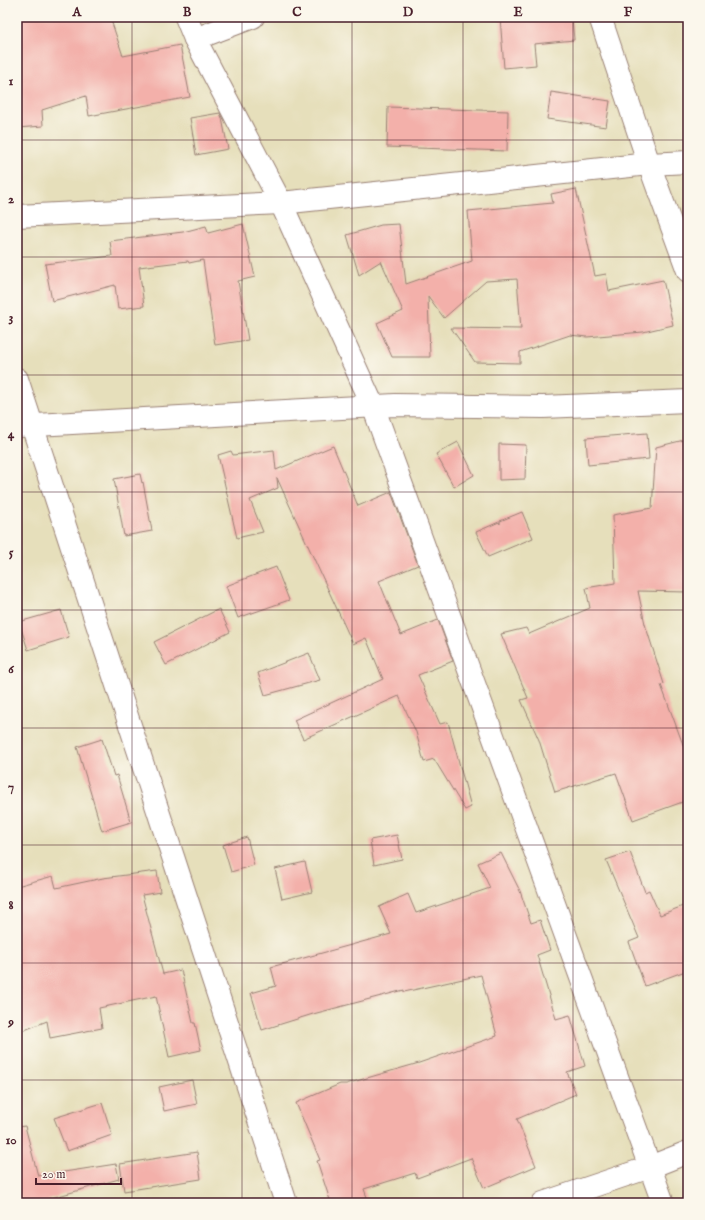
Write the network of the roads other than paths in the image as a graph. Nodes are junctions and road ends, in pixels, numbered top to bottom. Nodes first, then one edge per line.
1 (186, 17) edge
2 (253, 17) edge
3 (600, 17) edge
4 (195, 39) junction
5 (688, 162) edge
6 (649, 164) junction
7 (281, 203) junction
8 (17, 216) edge
9 (688, 271) edge
10 (17, 379) edge
11 (688, 401) edge
12 (373, 406) junction
13 (25, 425) edge
14 (688, 1152) edge
15 (650, 1167) junction
16 (286, 1203) edge
17 (542, 1203) edge
18 (663, 1203) edge

1 - 4 street
2 - 4 street
3 - 6 street
4 - 7 street
5 - 6 street
6 - 7 street
6 - 9 street
7 - 8 street
7 - 12 street
10 - 13 street
11 - 12 street
12 - 13 street
12 - 15 street
13 - 16 street
14 - 15 street
15 - 17 street
15 - 18 street

